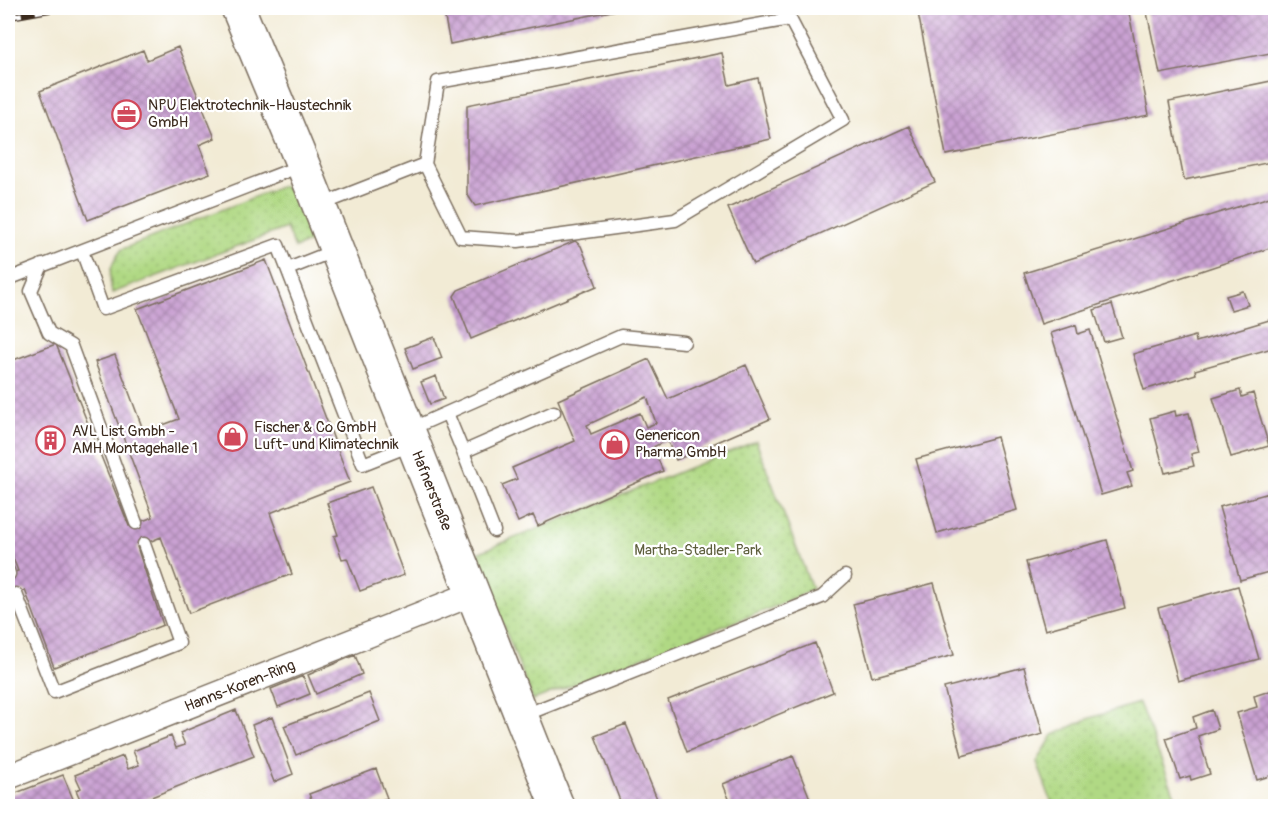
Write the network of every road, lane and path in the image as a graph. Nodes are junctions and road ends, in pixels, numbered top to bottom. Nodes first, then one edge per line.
1 (238, 8) edge
2 (425, 164) junction
3 (303, 165) junction
4 (319, 205) junction
5 (336, 250) junction
6 (82, 251) junction
7 (42, 265) junction
8 (288, 269) junction
9 (8, 279) edge
10 (684, 342) dead end
11 (554, 412) dead end
12 (447, 413) junction
13 (410, 437) junction
14 (463, 452) junction
15 (136, 523) dead end
16 (494, 531) dead end
17 (144, 544) dead end
18 (845, 576) dead end
19 (16, 594) dead end
20 (472, 594) junction
21 (521, 717) junction
22 (8, 777) edge
23 (557, 807) edge

1 - 3 street, Hafnerstraße
2 - 2 lane
2 - 4 lane
3 - 4 street, Hafnerstraße
3 - 6 lane
4 - 5 street, Hafnerstraße
5 - 8 lane
5 - 13 street, Hafnerstraße
6 - 7 lane
6 - 8 lane
7 - 9 lane
7 - 15 lane
8 - 13 lane
10 - 12 lane
11 - 14 lane
12 - 13 lane
12 - 14 lane
13 - 20 street, Hafnerstraße
14 - 16 lane
17 - 19 lane
18 - 21 lane
20 - 21 street, Hafnerstraße
20 - 22 street, Hanns-Koren-Ring
21 - 23 street, Hafnerstraße

